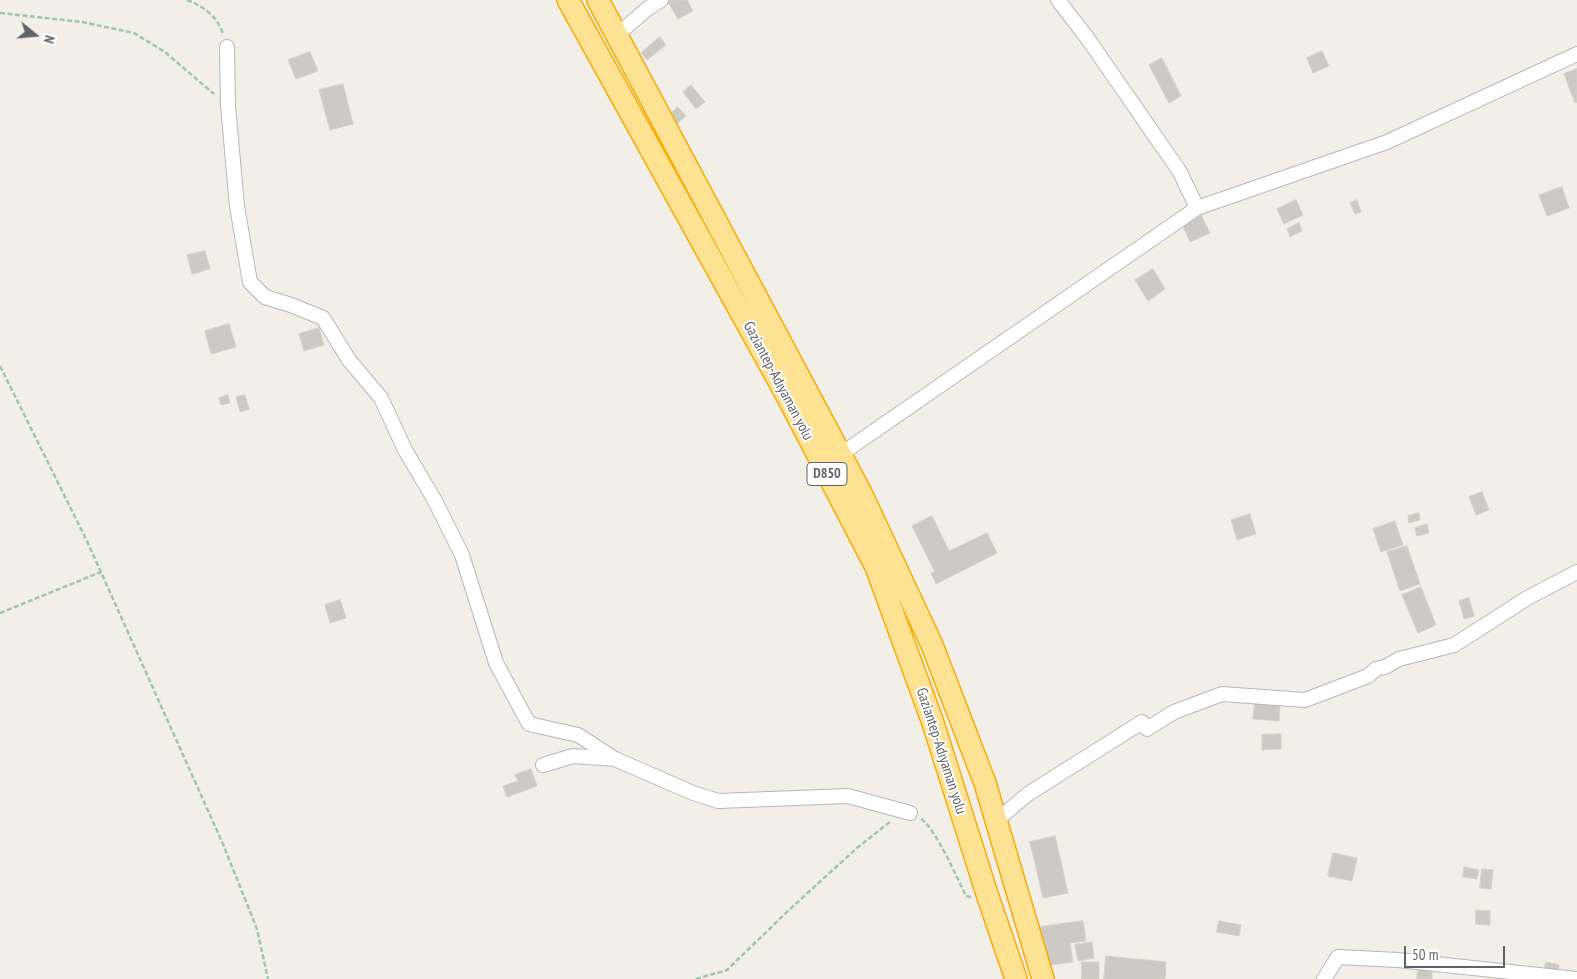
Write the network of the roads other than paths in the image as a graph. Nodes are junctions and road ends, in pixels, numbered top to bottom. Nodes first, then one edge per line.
1 (568, 0) edge
2 (598, 0) edge
3 (661, 0) edge
4 (1058, 0) edge
5 (617, 34) junction
6 (227, 47) road end
7 (1577, 54) edge
8 (1197, 208) junction
9 (841, 454) junction
10 (1577, 572) edge
11 (615, 759) junction
12 (543, 765) dead end
13 (910, 814) road end
14 (996, 821) junction
15 (1016, 979) edge
16 (1043, 979) edge
17 (1324, 979) edge
18 (1577, 979) edge

1 - 15 highway, Gaziantep-Adıyaman yolu / D850
2 - 5 highway, Gaziantep-Adıyaman yolu / D850
3 - 5 street
4 - 8 street
5 - 9 highway, Gaziantep-Adıyaman yolu / D850
6 - 11 street
7 - 8 street
8 - 9 street
9 - 14 highway, Gaziantep-Adıyaman yolu / D850
10 - 14 street
11 - 12 street
11 - 13 street
14 - 16 highway, Gaziantep-Adıyaman yolu / D850
17 - 18 street

